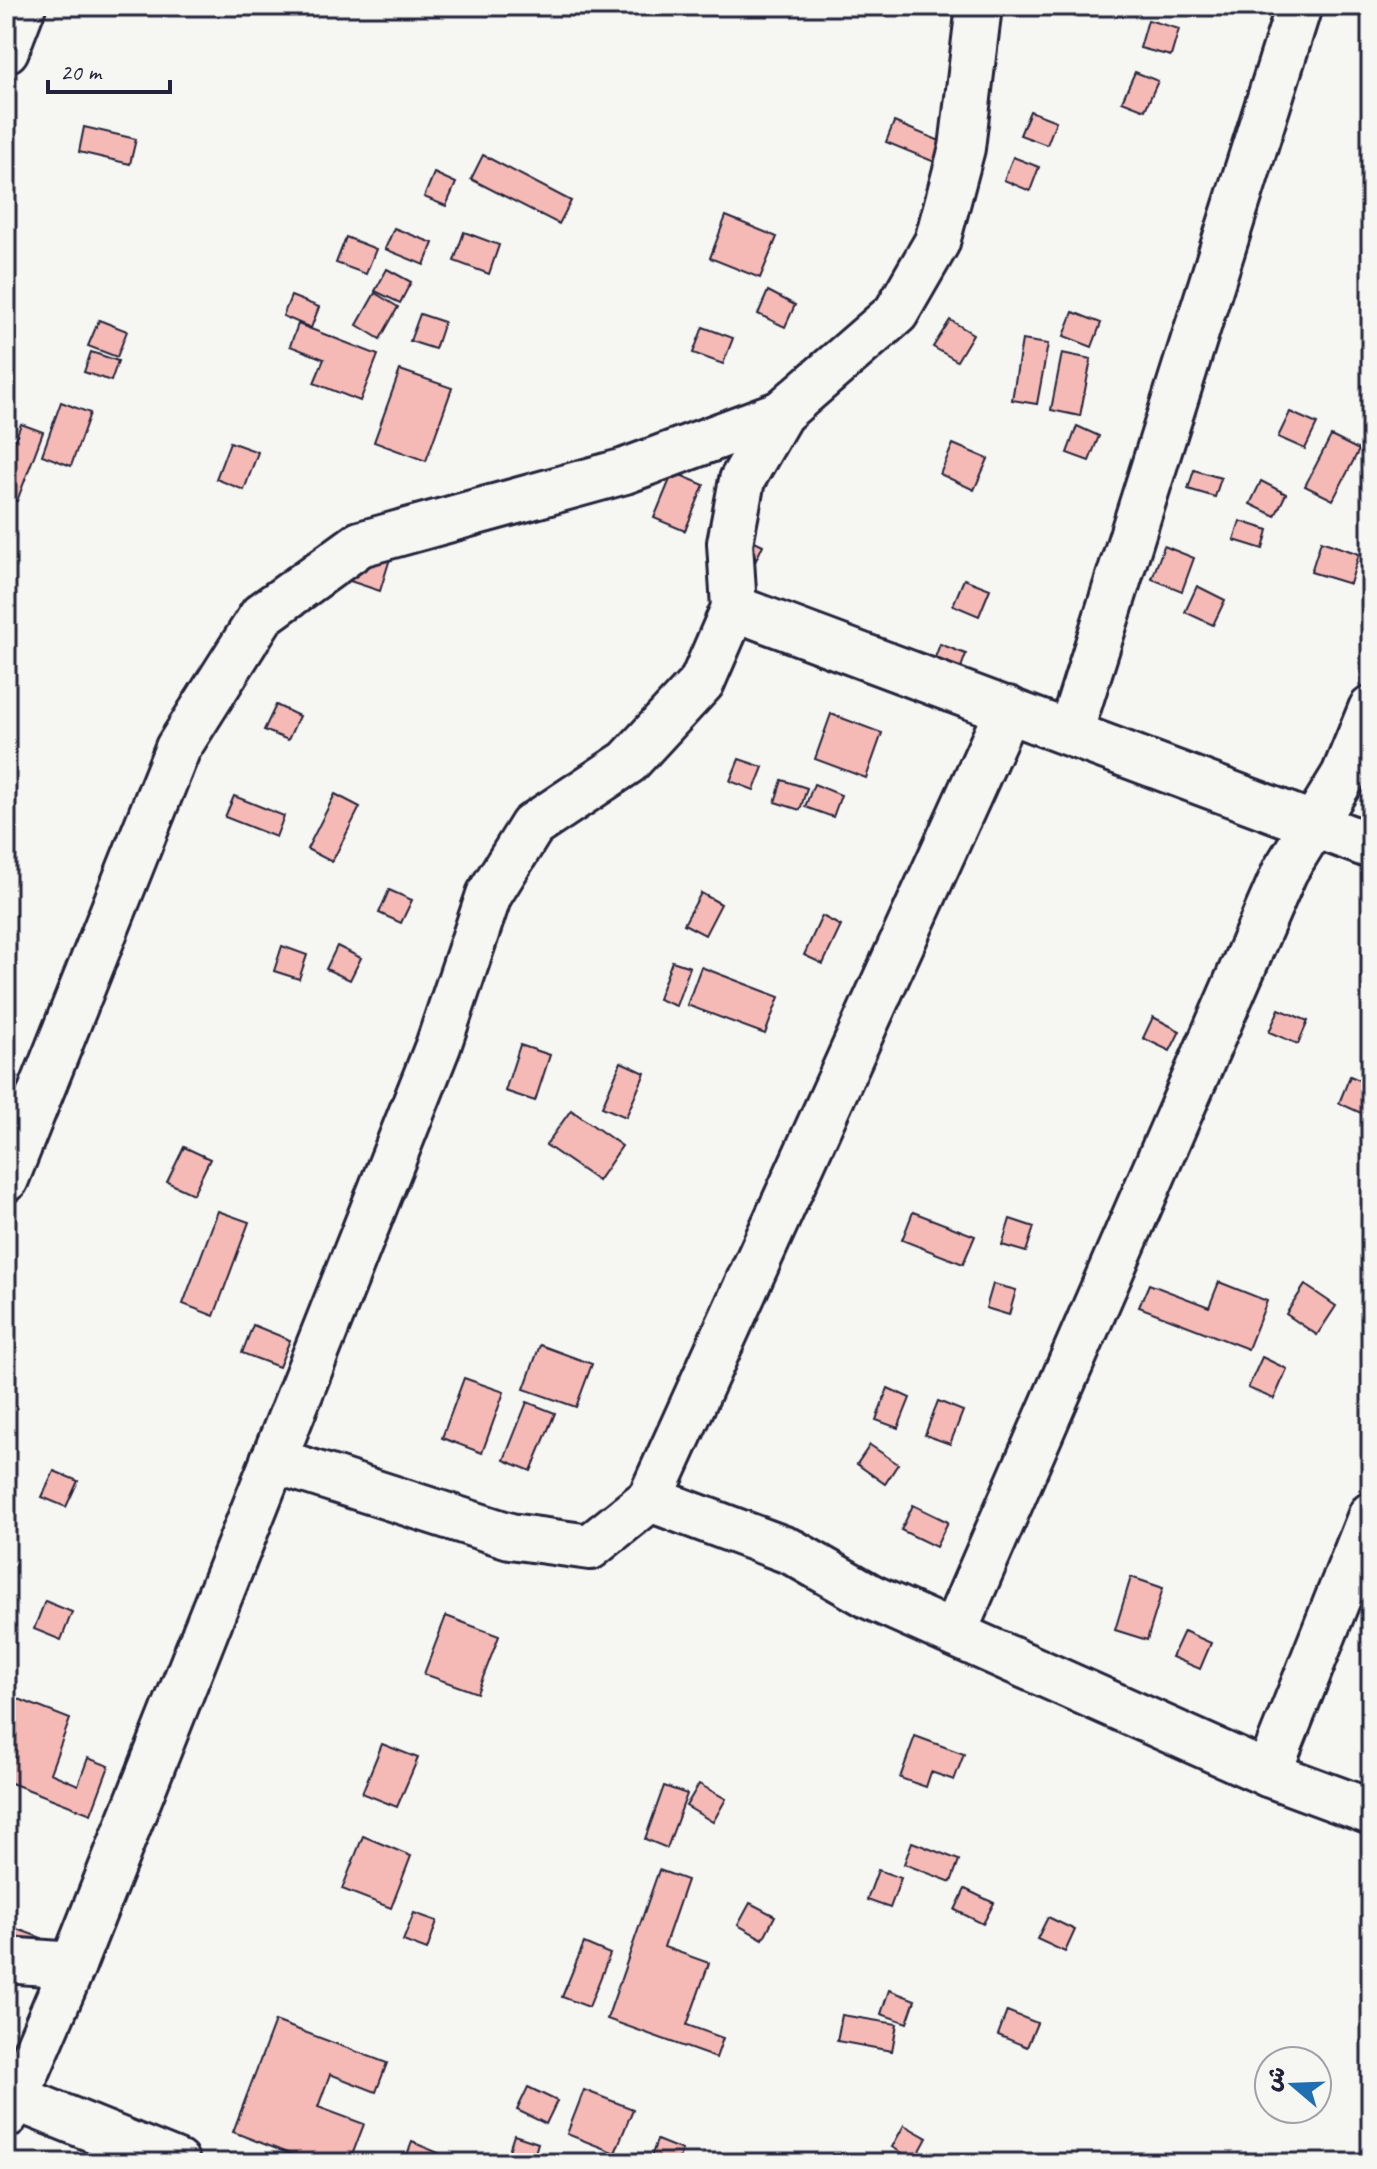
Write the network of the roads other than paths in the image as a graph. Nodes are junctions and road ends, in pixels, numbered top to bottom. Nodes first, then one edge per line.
1 (23, 6) edge
2 (979, 6) edge
3 (1299, 6) edge
4 (6, 50) edge
5 (781, 413) junction
6 (734, 608) junction
7 (1008, 709) junction
8 (1371, 709) edge
9 (1070, 733) junction
10 (1315, 823) junction
11 (1371, 846) edge
12 (6, 1179) edge
13 (273, 1460) junction
14 (650, 1499) junction
15 (1371, 1515) edge
16 (954, 1632) junction
17 (1268, 1774) junction
18 (1371, 1812) edge
19 (6, 1960) edge
20 (73, 1965) junction
21 (11, 2107) edge
22 (177, 2163) edge

1 - 4 street
2 - 5 street
3 - 9 street
5 - 6 street
5 - 12 street
6 - 7 street
6 - 13 street
7 - 9 street
7 - 14 street
8 - 10 street
9 - 10 street
10 - 11 street
10 - 16 street
13 - 14 street
13 - 20 street
14 - 16 street
15 - 17 street
16 - 17 street
17 - 18 street
19 - 20 street
20 - 21 street
21 - 22 street

